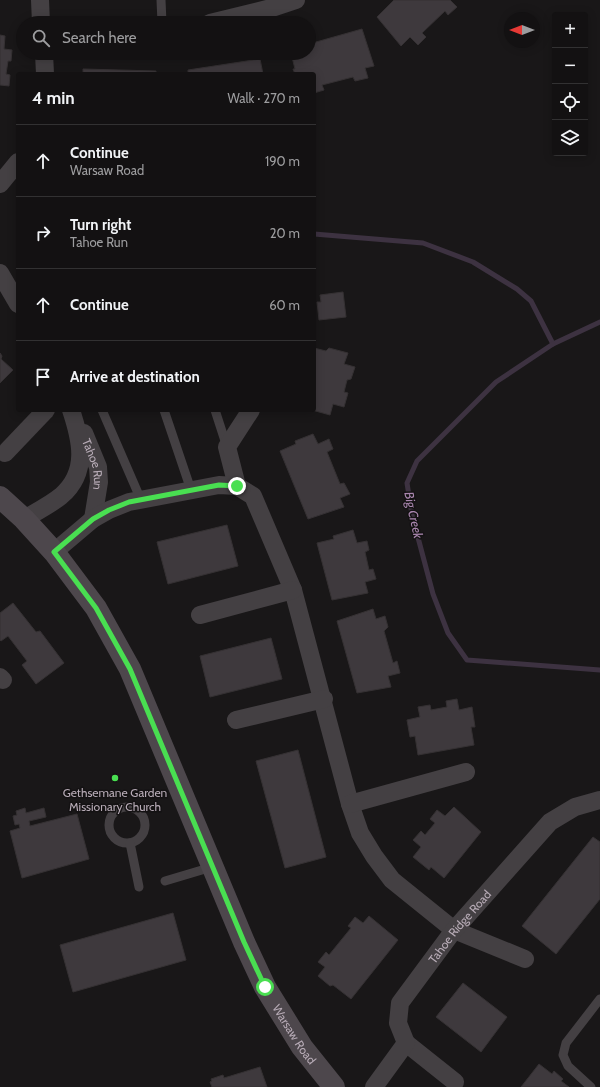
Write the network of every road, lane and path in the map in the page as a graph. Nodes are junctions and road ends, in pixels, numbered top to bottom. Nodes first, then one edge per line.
1 (40, 0) edge
2 (161, 0) edge
3 (285, 2) edge
4 (41, 16) edge
5 (162, 16) edge
6 (235, 16) edge
7 (44, 60) edge
8 (45, 72) edge
9 (16, 164) edge
10 (0, 184) edge
11 (0, 273) edge
12 (16, 301) edge
13 (44, 412) edge
14 (73, 412) edge
15 (73, 412) edge
16 (103, 412) edge
17 (165, 412) edge
18 (216, 412) edge
19 (250, 412) edge
20 (227, 447) junction
21 (5, 453) dead end
22 (237, 486) junction
23 (191, 490) junction
24 (0, 497) edge
25 (141, 500) junction
26 (24, 519) junction
27 (93, 519) junction
28 (54, 552) junction
29 (293, 590) junction
30 (200, 615) dead end
31 (324, 699) junction
32 (236, 720) dead end
33 (466, 772) dead end
34 (600, 800) edge
35 (350, 804) junction
36 (130, 844) junction
37 (212, 866) junction
38 (165, 881) dead end
39 (139, 888) dead end
40 (454, 930) junction
41 (525, 958) dead end
42 (600, 999) edge
43 (406, 1043) junction
44 (455, 1082) dead end
45 (334, 1087) edge
46 (374, 1087) edge
47 (591, 1087) edge

1 - 4 street
2 - 5 lane
3 - 6 street
7 - 8 street
9 - 10 street
11 - 12 street
13 - 21 street
14 - 27 street, Tahoe Run
15 - 26 street, Tahoe Run
16 - 25 lane
17 - 23 lane
18 - 20 lane
19 - 20 street
20 - 22 street
22 - 23 street
22 - 29 street
23 - 25 street
24 - 26 street, Warsaw Road
25 - 27 street
26 - 28 street, Warsaw Road
27 - 28 street
28 - 37 street, Warsaw Road
29 - 30 street
29 - 31 street
31 - 32 street
31 - 35 street
33 - 35 street
34 - 40 street, Tahoe Ridge Road
35 - 40 street
36 - 36 lane
36 - 39 lane
37 - 38 lane
37 - 45 street, Warsaw Road
40 - 41 street
40 - 43 street, Tahoe Ridge Road
42 - 47 lane
43 - 44 street
43 - 46 street

